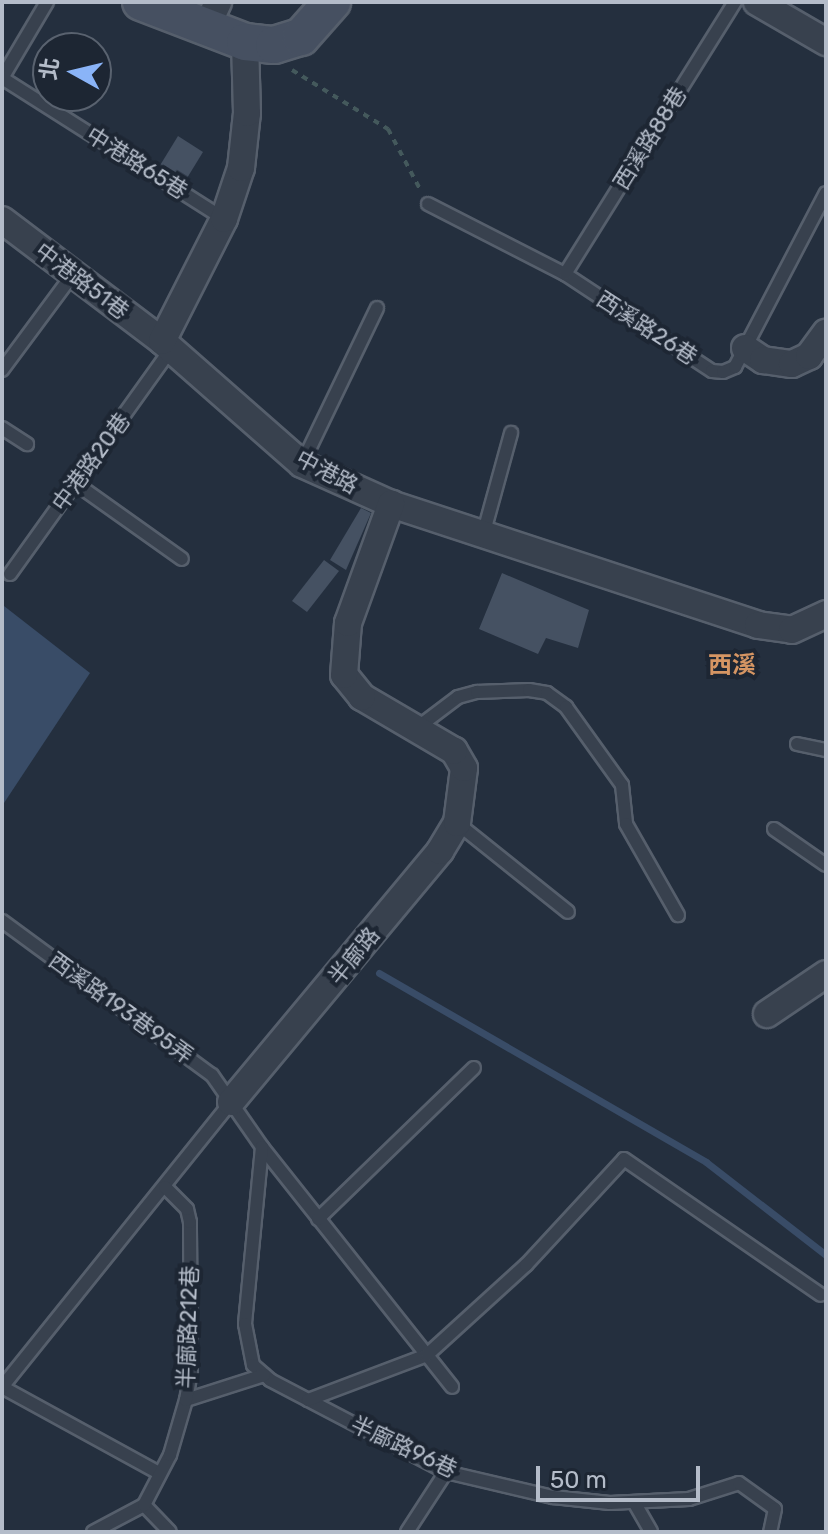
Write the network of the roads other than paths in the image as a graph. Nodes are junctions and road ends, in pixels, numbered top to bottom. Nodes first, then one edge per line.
1 (47, 2) edge
2 (141, 2) edge
3 (332, 2) edge
4 (735, 2) edge
5 (757, 2) edge
6 (212, 14) edge
7 (245, 42) junction
8 (826, 42) edge
9 (826, 193) edge
10 (428, 204) road end
11 (224, 219) junction
12 (2, 220) edge
13 (73, 274) junction
14 (565, 274) junction
15 (377, 308) dead end
16 (826, 333) edge
17 (166, 345) junction
18 (745, 348) junction
19 (2, 370) edge
20 (2, 428) edge
21 (511, 433) dead end
22 (27, 444) dead end
23 (302, 464) junction
24 (75, 483) junction
25 (391, 504) junction
26 (483, 535) junction
27 (182, 559) dead end
28 (10, 574) dead end
29 (826, 614) edge
30 (417, 728) junction
31 (797, 744) dead end
32 (826, 750) edge
33 (457, 823) junction
34 (774, 829) dead end
35 (826, 865) edge
36 (568, 912) dead end
37 (678, 915) dead end
38 (2, 921) edge
39 (826, 974) edge
40 (767, 1014) dead end
41 (474, 1068) dead end
42 (231, 1102) junction
43 (262, 1147) junction
44 (165, 1187) junction
45 (318, 1219) junction
46 (821, 1295) dead end
47 (427, 1355) junction
48 (264, 1375) junction
49 (452, 1387) dead end
50 (186, 1400) junction
51 (308, 1400) junction
52 (446, 1472) junction
53 (159, 1473) junction
54 (634, 1502) junction
55 (144, 1505) junction
56 (409, 1531) edge
57 (93, 1532) edge
58 (170, 1532) edge
59 (651, 1532) edge
60 (770, 1532) edge

1 - 11 lane, 中港路65巷
2 - 6 street
3 - 7 street
4 - 14 lane, 西溪路88巷
5 - 8 street
6 - 7 street
7 - 11 street
9 - 18 lane, 西溪路26巷
10 - 14 lane, 西溪路26巷
11 - 17 street
12 - 13 street, 中港路51巷
13 - 17 street, 中港路51巷
13 - 19 lane
14 - 18 lane, 西溪路26巷
15 - 23 lane
16 - 18 street
17 - 23 street, 中港路
17 - 24 lane, 中港路20巷
20 - 22 lane
21 - 26 lane
23 - 25 street, 中港路
24 - 27 lane
24 - 28 lane, 中港路20巷
25 - 26 street, 中港路
25 - 30 street, 半廍路
26 - 29 street, 中港路
30 - 33 street, 半廍路
30 - 37 lane
31 - 32 lane
33 - 36 lane
33 - 42 street, 半廍路
34 - 35 lane
38 - 42 lane, 西溪路193巷95弄
39 - 40 street
41 - 45 lane
42 - 43 lane
42 - 44 lane, 半廍路
43 - 45 lane
43 - 48 lane
44 - 50 lane, 半廍路212巷
44 - 53 lane, 半廍路
45 - 47 lane
46 - 47 lane
47 - 49 lane
47 - 51 lane
48 - 50 lane
48 - 51 lane, 半廍路96巷
50 - 53 lane, 半廍路212巷
51 - 52 lane, 半廍路96巷
52 - 54 lane, 半廍路96巷
52 - 56 lane
53 - 55 lane, 半廍路212巷
54 - 59 lane
54 - 60 lane, 半廍路96巷
55 - 57 lane
55 - 58 lane

